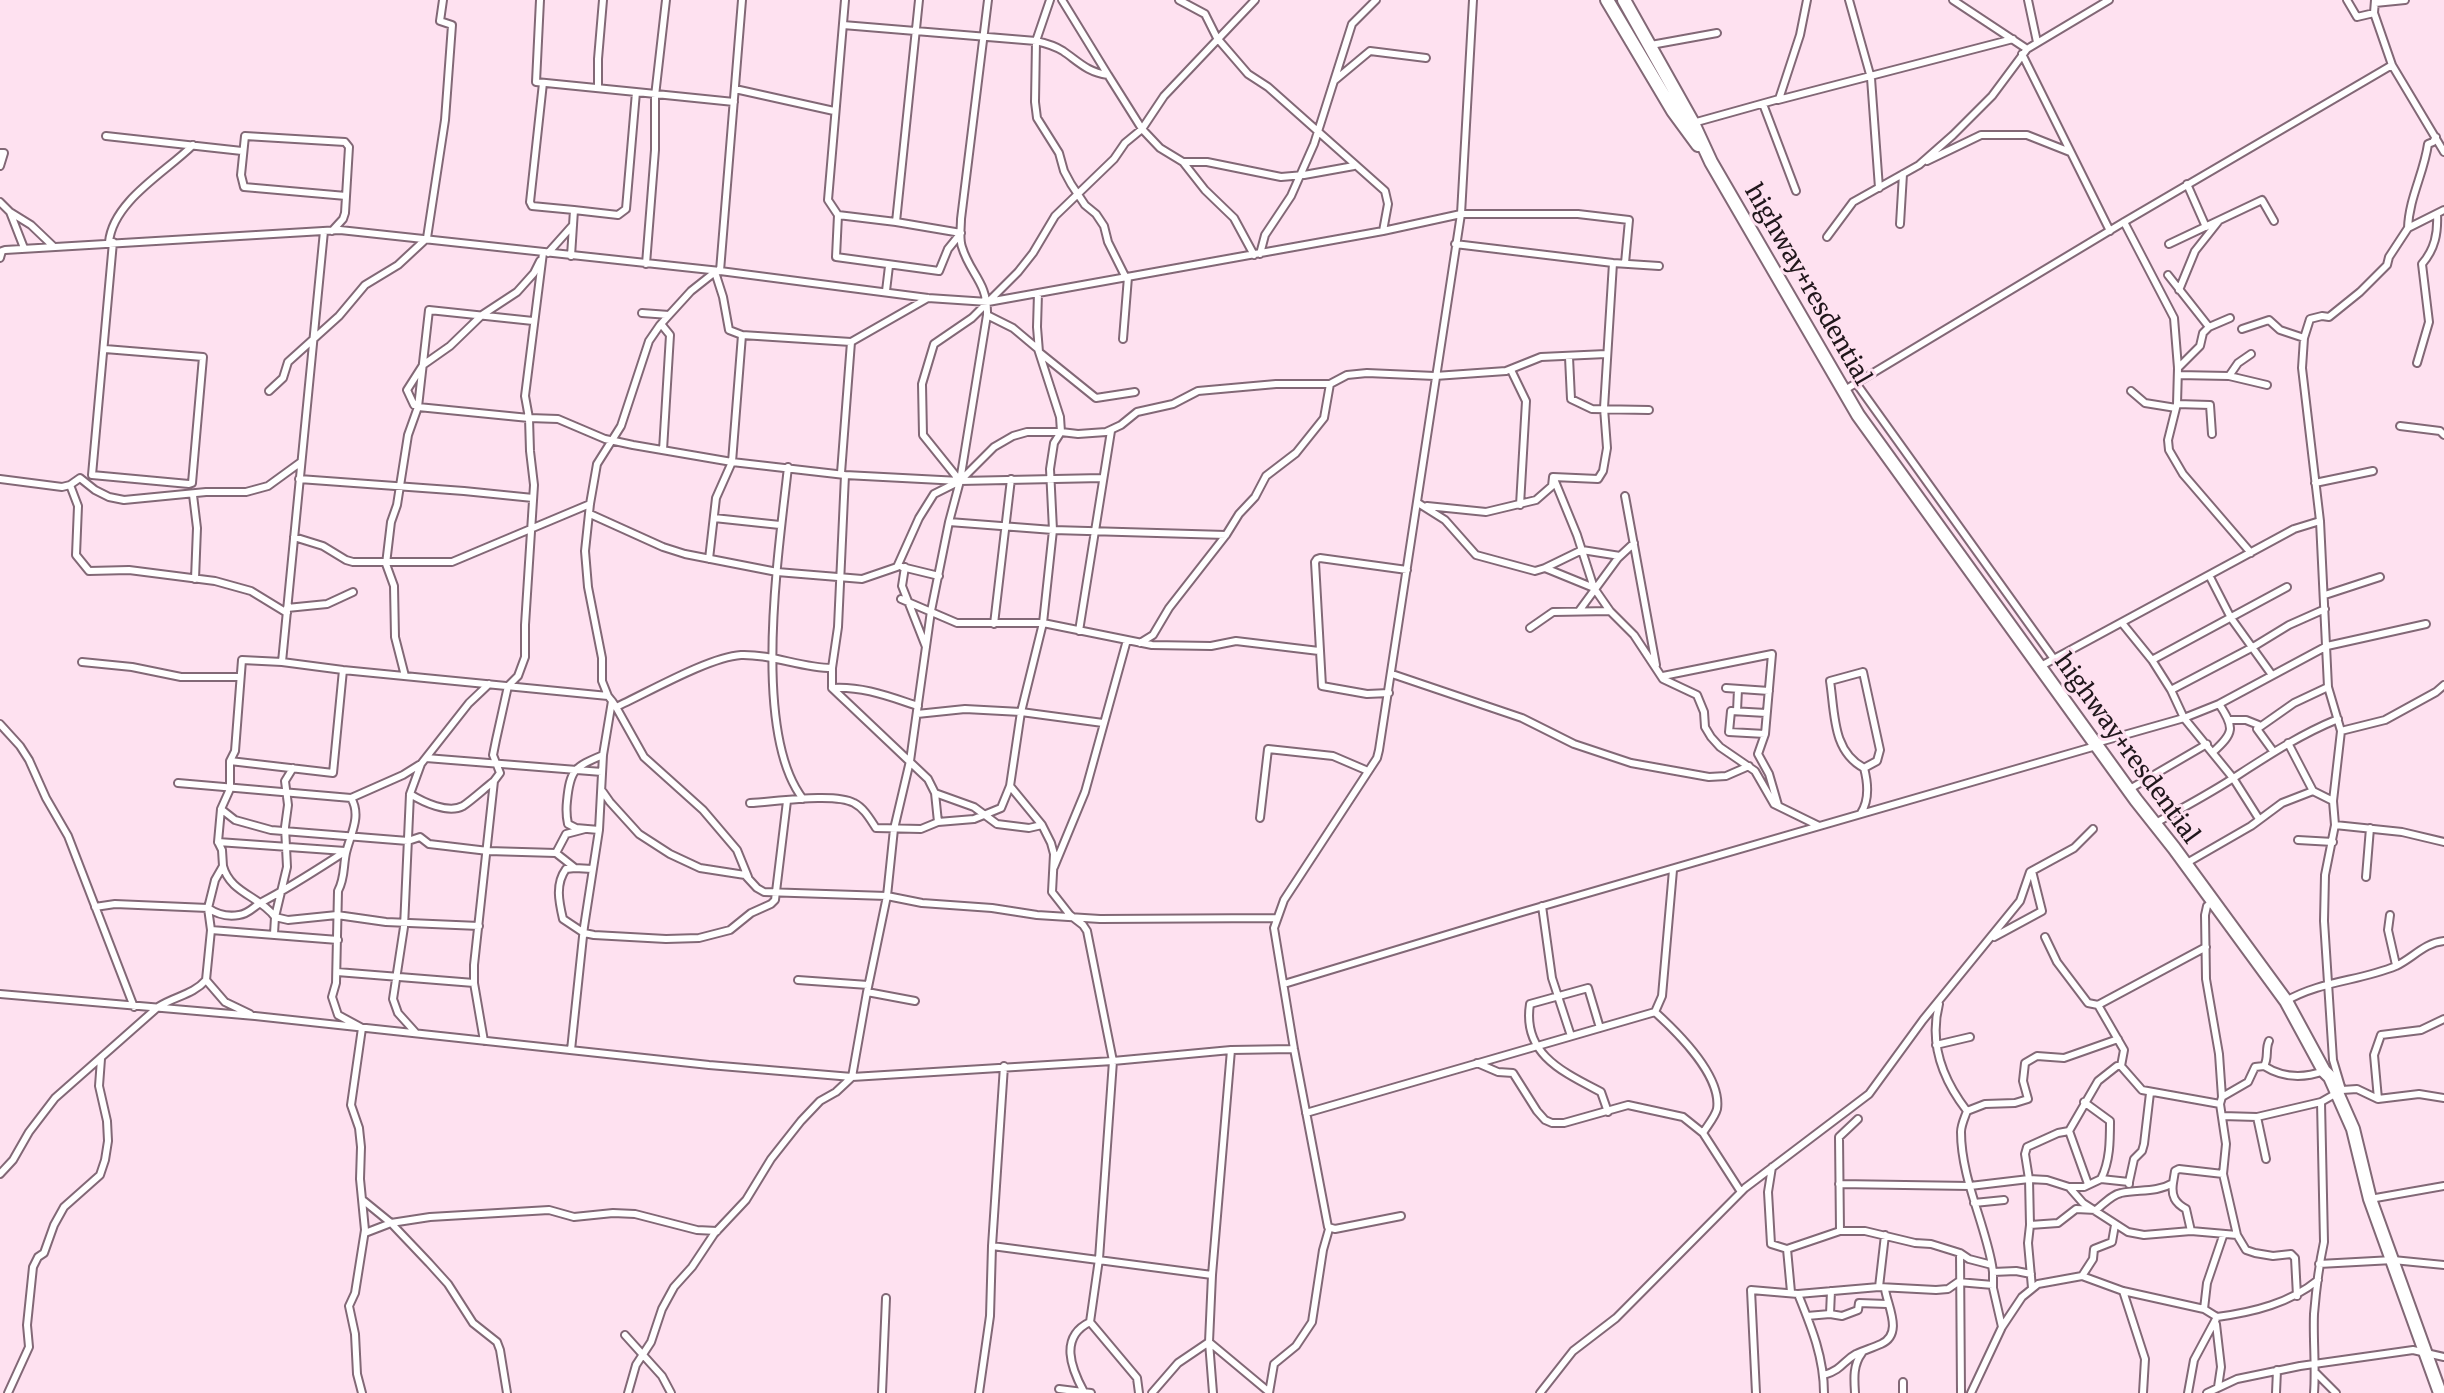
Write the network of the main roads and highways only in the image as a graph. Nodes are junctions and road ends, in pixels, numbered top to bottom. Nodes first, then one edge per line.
1 (1607, 0) edge
2 (1624, 0) edge
3 (1711, 162) junction
4 (2441, 1391) edge

1 - 3 highway
2 - 3 highway
3 - 4 highway, highway+resdential

